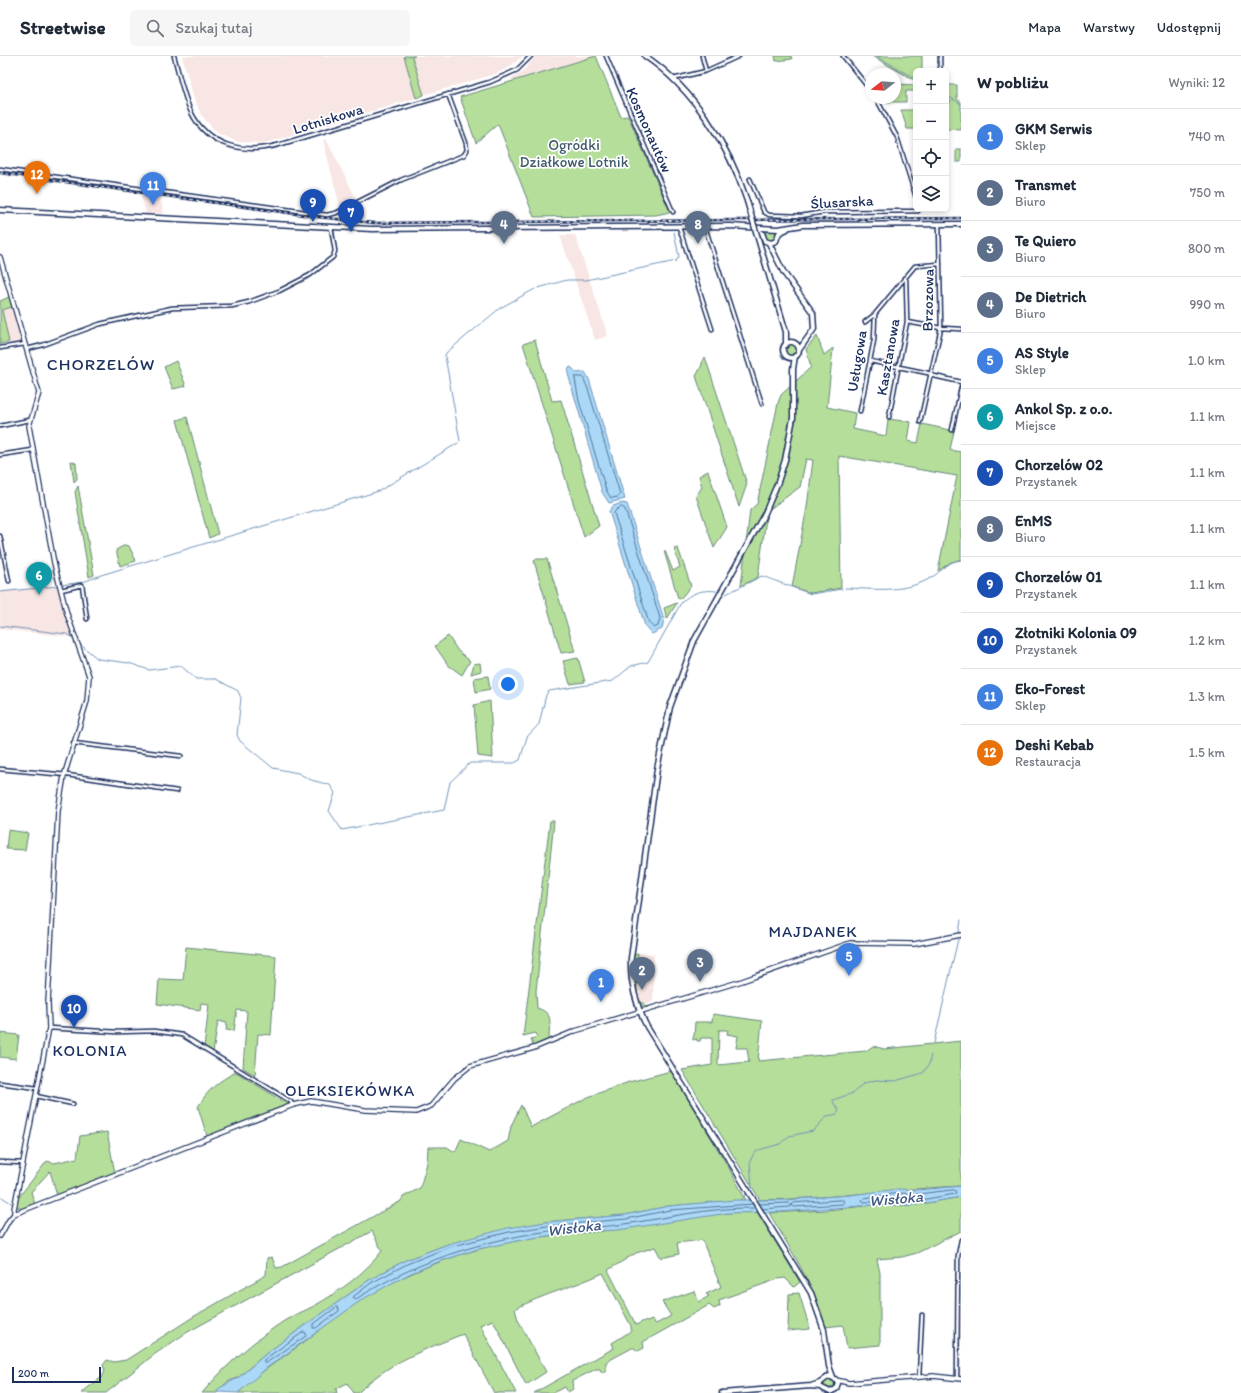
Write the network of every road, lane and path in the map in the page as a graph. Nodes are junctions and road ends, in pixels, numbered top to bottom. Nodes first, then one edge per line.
1 (174, 56) edge
2 (531, 56) edge
3 (606, 56) edge
4 (645, 56) edge
5 (702, 56) edge
6 (739, 56) edge
7 (843, 56) edge
8 (940, 56) edge
9 (732, 58) edge
10 (940, 68) edge
11 (706, 71) junction
12 (683, 76) junction
13 (672, 79) junction
14 (865, 84) edge
15 (679, 86) junction
16 (448, 94) junction
17 (879, 104) edge
18 (0, 169) edge
19 (750, 179) dead end
20 (913, 188) edge
21 (0, 210) edge
22 (913, 210) edge
23 (673, 212) dead end
24 (939, 224) junction
25 (961, 224) edge
26 (679, 226) junction
27 (705, 226) junction
28 (331, 227) junction
29 (754, 228) junction
30 (789, 228) junction
31 (766, 229) junction
32 (775, 229) junction
33 (778, 235) junction
34 (763, 236) junction
35 (776, 241) junction
36 (769, 243) junction
37 (0, 257) edge
38 (776, 257) junction
39 (940, 264) junction
40 (904, 278) junction
41 (875, 314) junction
42 (865, 322) dead end
43 (907, 322) junction
44 (941, 328) junction
45 (712, 329) dead end
46 (961, 329) edge
47 (786, 332) junction
48 (806, 341) junction
49 (794, 343) junction
50 (24, 344) junction
51 (786, 345) junction
52 (0, 348) edge
53 (26, 349) junction
54 (799, 350) junction
55 (795, 356) junction
56 (788, 357) junction
57 (870, 361) junction
58 (898, 367) junction
59 (793, 369) junction
60 (930, 374) junction
61 (961, 382) edge
62 (961, 388) edge
63 (762, 404) dead end
64 (860, 411) dead end
65 (889, 417) dead end
66 (30, 420) junction
67 (920, 422) dead end
68 (0, 426) edge
69 (952, 430) dead end
70 (33, 450) junction
71 (0, 455) edge
72 (0, 536) edge
73 (9, 581) dead end
74 (60, 590) junction
75 (87, 619) dead end
76 (73, 742) junction
77 (181, 756) dead end
78 (0, 769) edge
79 (64, 776) junction
80 (177, 791) dead end
81 (961, 935) edge
82 (640, 1011) junction
83 (49, 1028) junction
84 (0, 1084) edge
85 (37, 1088) junction
86 (36, 1096) junction
87 (73, 1104) dead end
88 (293, 1105) junction
89 (0, 1162) edge
90 (23, 1163) junction
91 (14, 1214) junction
92 (0, 1236) edge
93 (961, 1240) edge
94 (922, 1315) dead end
95 (828, 1366) junction
96 (826, 1377) junction
97 (832, 1377) junction
98 (918, 1377) junction
99 (959, 1378) edge
100 (836, 1380) junction
101 (822, 1381) junction
102 (849, 1382) junction
103 (812, 1386) junction
104 (835, 1390) edge
105 (826, 1391) edge
106 (722, 1393) edge

1 - 16 street, Lotniskowa
2 - 16 street, Lotniskowa
3 - 23 street, Kosmonautów
4 - 13 main road
5 - 11 street
6 - 9 street
7 - 14 street
8 - 10 street
9 - 11 street
11 - 12 street
12 - 13 street
12 - 15 street
13 - 15 main road
15 - 47 main road, bridge
16 - 18 street
17 - 20 street
19 - 22 street, Ślusarska
21 - 28 main road
24 - 25 main road
24 - 30 main road
24 - 39 street, Brzozowa
26 - 27 main road
26 - 28 main road
26 - 45 street
27 - 29 main road
27 - 63 street
28 - 53 street
29 - 31 main road
29 - 34 main road
30 - 32 main road
30 - 33 main road
31 - 32 main road
31 - 34 main road
32 - 33 main road
33 - 35 main road
34 - 36 main road
35 - 36 main road
35 - 38 main road
36 - 38 main road
37 - 50 street
38 - 48 main road
39 - 40 street
39 - 44 street, Brzozowa
40 - 41 street
40 - 43 street, Kasztanowa
41 - 42 street
41 - 57 street, Usługowa
43 - 44 street
43 - 58 street, Kasztanowa
44 - 46 street
44 - 60 street, Brzozowa
47 - 49 main road
47 - 51 main road
48 - 49 main road
48 - 54 main road
49 - 51 main road
49 - 54 main road
50 - 52 street
50 - 53 street
51 - 56 main road
53 - 66 street
54 - 55 main road
55 - 56 main road
55 - 59 main road
56 - 59 main road
57 - 58 street
57 - 64 street, Usługowa
58 - 60 street
58 - 65 street, Kasztanowa
59 - 82 main road
60 - 61 street
60 - 67 street, Brzozowa
62 - 69 street
66 - 68 street
66 - 70 street
70 - 71 street
70 - 74 street
72 - 73 street
74 - 75 street
74 - 76 street
76 - 77 street
76 - 79 street
78 - 79 street
79 - 80 street
79 - 83 street
81 - 82 street
82 - 88 street
82 - 95 main road
83 - 85 street
83 - 88 street
84 - 85 street
85 - 86 street
86 - 87 street
86 - 90 street
88 - 91 street
89 - 90 street
90 - 91 street
91 - 92 street
93 - 99 street
94 - 98 street
95 - 96 main road
95 - 97 main road
96 - 97 main road
96 - 101 main road
97 - 100 main road
98 - 99 street
98 - 102 street
100 - 102 street
100 - 104 main road
101 - 103 main road
101 - 105 main road
102 - 104 street
103 - 105 main road
103 - 106 main road
104 - 105 main road

